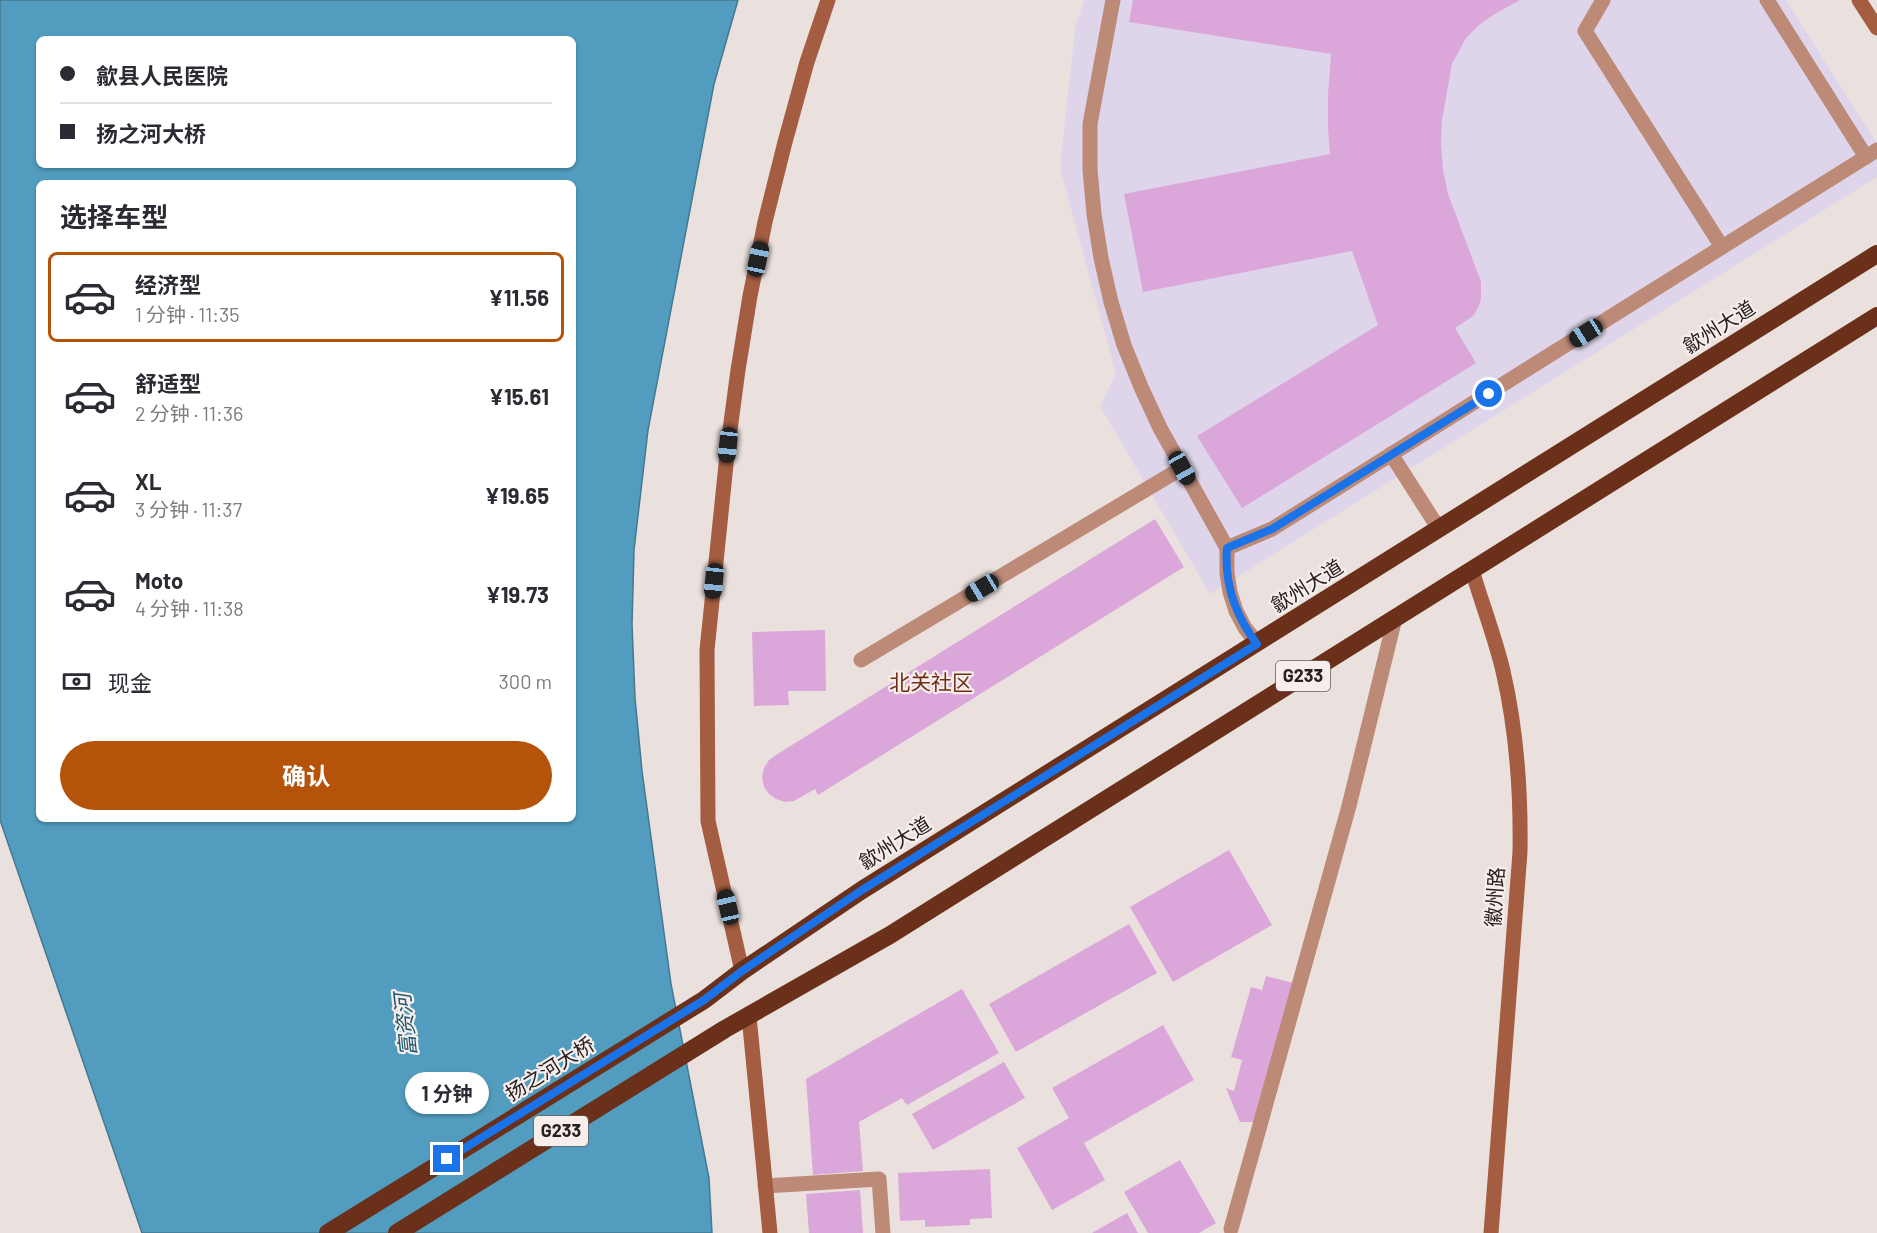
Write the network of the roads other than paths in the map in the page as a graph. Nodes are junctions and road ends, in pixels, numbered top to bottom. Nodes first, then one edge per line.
1 (828, 0) edge
2 (1113, 0) edge
3 (1603, 0) edge
4 (1767, 0) edge
5 (1859, 0) edge
6 (1877, 28) edge
7 (1871, 153) edge
8 (1722, 247) junction
9 (1877, 255) edge
10 (1877, 316) edge
11 (1391, 454) junction
12 (1182, 468) junction
13 (1439, 529) junction
14 (1227, 548) junction
15 (1472, 570) junction
16 (1395, 618) junction
17 (1257, 644) junction
18 (861, 660) dead end
19 (742, 971) junction
20 (704, 1000) joint
21 (749, 1016) junction
22 (765, 1186) junction
23 (1231, 1229) dead end
24 (328, 1233) edge
25 (397, 1233) edge
26 (770, 1233) edge
27 (883, 1233) edge
28 (1491, 1233) edge

1 - 19 street
2 - 12 street
3 - 8 street
4 - 7 street
5 - 6 street
7 - 8 street
8 - 11 street
9 - 13 highway, 歙州大道 / G233
10 - 15 highway, G233
11 - 13 street
11 - 14 street
12 - 14 street
12 - 18 street
13 - 17 highway, 歙州大道 / G233
14 - 17 street
15 - 16 highway, G233
15 - 28 street, 徽州路
16 - 21 highway, G233
16 - 23 street
17 - 19 highway, 歙州大道 / G233
19 - 20 highway, 歙州大道 / G233
20 - 24 highway, 扬之河大桥 / G233
21 - 22 street
21 - 25 highway, G233
22 - 26 street
22 - 27 street

